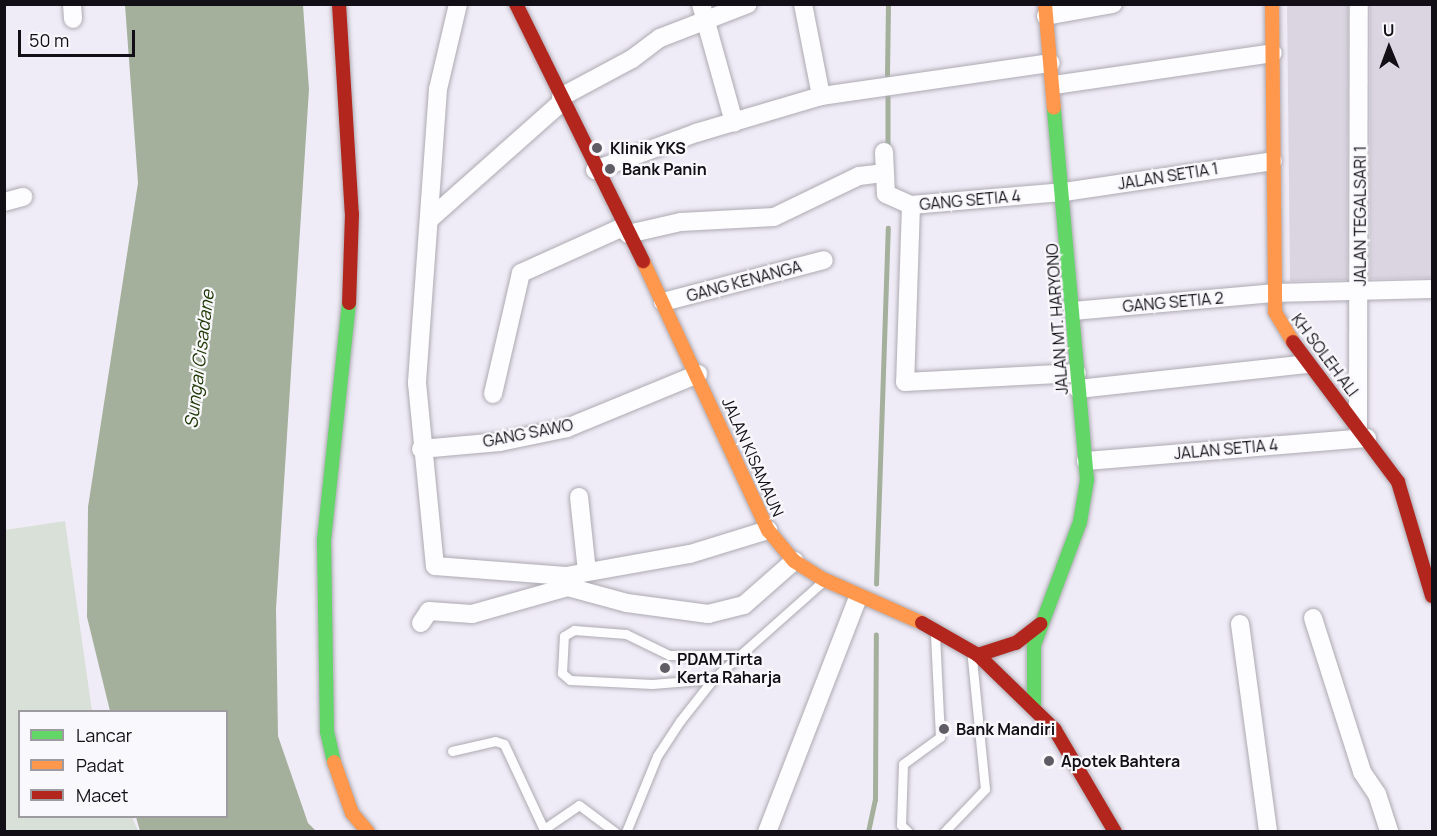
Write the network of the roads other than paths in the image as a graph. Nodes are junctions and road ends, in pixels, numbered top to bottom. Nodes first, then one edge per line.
1 (339, 4) edge
2 (458, 4) edge
3 (516, 4) edge
4 (748, 4) edge
5 (802, 4) edge
6 (1113, 4) edge
7 (1272, 4) edge
8 (1359, 4) edge
9 (1046, 10) edge
10 (703, 13) edge
11 (1274, 52) junction
12 (1051, 63) junction
13 (1054, 85) junction
14 (821, 96) junction
15 (562, 99) junction
16 (734, 122) junction
17 (884, 152) dead end
18 (1273, 161) junction
19 (595, 170) junction
20 (883, 173) junction
21 (1064, 192) junction
22 (23, 196) dead end
23 (4, 201) edge
24 (911, 205) junction
25 (431, 218) junction
26 (626, 231) junction
27 (824, 260) dead end
28 (1432, 289) edge
29 (1360, 291) junction
30 (1273, 293) junction
31 (663, 302) junction
32 (1072, 311) junction
33 (1307, 364) junction
34 (698, 374) junction
35 (1078, 381) junction
36 (493, 394) dead end
37 (1363, 432) junction
38 (421, 449) junction
39 (1086, 461) junction
40 (579, 497) dead end
41 (768, 530) junction
42 (1426, 541) edge
43 (794, 561) junction
44 (587, 572) junction
45 (825, 580) junction
46 (567, 581) junction
47 (1432, 596) edge
48 (858, 597) junction
49 (1313, 618) dead end
50 (421, 623) dead end
51 (1040, 624) junction
52 (1240, 624) dead end
53 (935, 629) junction
54 (974, 653) junction
55 (740, 655) junction
56 (713, 679) junction
57 (1034, 705) junction
58 (452, 751) dead end
59 (545, 830) edge
60 (368, 831) edge
61 (615, 831) edge
62 (626, 831) edge
63 (767, 831) edge
64 (909, 831) edge
65 (944, 831) edge
66 (1115, 831) edge
67 (1268, 831) edge
68 (1389, 831) edge

1 - 60 street
2 - 25 street
3 - 15 street, JALAN KISAMAUN
4 - 10 street
5 - 14 street
6 - 9 street
7 - 11 street, KH SOLEH ALI
8 - 29 street, JALAN TEGALSARI 1
9 - 12 street, JALAN MT. HARYONO
10 - 15 street
10 - 16 street
11 - 13 street
11 - 18 street, KH SOLEH ALI
12 - 13 street, JALAN MT. HARYONO
12 - 14 street
13 - 21 street, JALAN MT. HARYONO
14 - 16 street
15 - 19 street, JALAN KISAMAUN
15 - 25 street
16 - 19 street
17 - 20 street, GANG SETIA 4
18 - 21 street, JALAN SETIA 1
18 - 30 street, KH SOLEH ALI
19 - 26 street, JALAN KISAMAUN
20 - 24 street, GANG SETIA 4
20 - 26 street
21 - 24 street, GANG SETIA 4
21 - 32 street, JALAN MT. HARYONO
22 - 23 street
24 - 35 street
25 - 38 street
26 - 31 street, JALAN KISAMAUN
26 - 36 street
27 - 31 street, GANG KENANGA
28 - 29 street, GANG SETIA 2
29 - 30 street, GANG SETIA 2
29 - 37 street, JALAN TEGALSARI 1
30 - 32 street, GANG SETIA 2
30 - 33 street, KH SOLEH ALI
31 - 34 street, JALAN KISAMAUN
32 - 35 street, JALAN MT. HARYONO
33 - 35 street
33 - 37 street, KH SOLEH ALI
34 - 38 street, GANG SAWO
34 - 41 street, JALAN KISAMAUN
35 - 39 street, JALAN MT. HARYONO
37 - 39 street, JALAN SETIA 4
37 - 42 street, KH SOLEH ALI
38 - 46 street
39 - 51 street, JALAN MT. HARYONO
40 - 44 street
41 - 43 street, JALAN KISAMAUN
41 - 44 street
42 - 47 street, KH SOLEH ALI
43 - 45 street, JALAN KISAMAUN
43 - 46 street
44 - 46 street
45 - 48 street, JALAN KISAMAUN
45 - 55 lane
46 - 50 street
48 - 53 street, JALAN KISAMAUN
48 - 63 street
49 - 68 street
51 - 54 street
51 - 57 street, JALAN MT. HARYONO
52 - 67 street
53 - 54 street, JALAN KISAMAUN
53 - 64 lane
54 - 57 street, JALAN KISAMAUN
54 - 65 lane
55 - 56 lane
55 - 56 lane
56 - 62 lane
57 - 66 street, JALAN KISAMAUN
58 - 59 lane
59 - 61 lane

